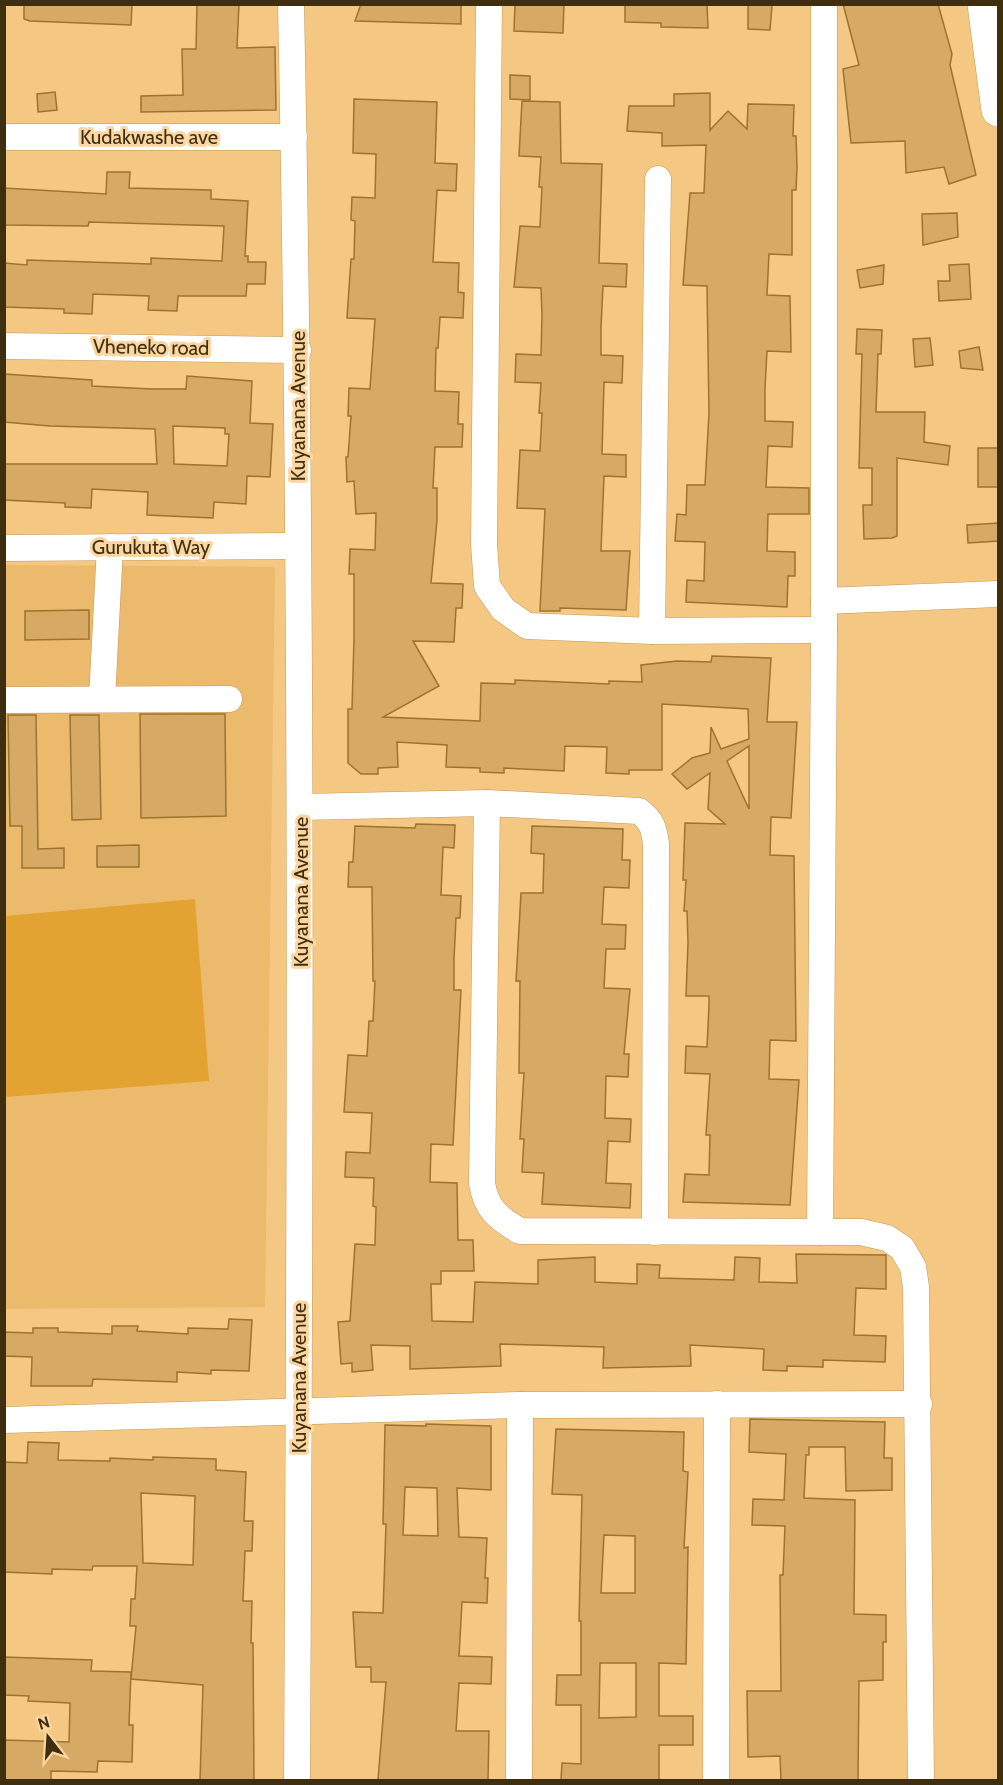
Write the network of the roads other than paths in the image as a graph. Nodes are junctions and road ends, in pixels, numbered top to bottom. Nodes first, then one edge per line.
1 (291, 4) edge
2 (489, 4) edge
3 (824, 4) edge
4 (984, 4) edge
5 (999, 110) edge
6 (4, 137) edge
7 (294, 137) junction
8 (658, 179) dead end
9 (4, 346) edge
10 (298, 350) junction
11 (298, 546) junction
12 (110, 547) junction
13 (4, 548) edge
14 (999, 594) edge
15 (824, 601) junction
16 (824, 630) junction
17 (652, 631) junction
18 (102, 699) junction
19 (229, 699) dead end
20 (4, 700) edge
21 (487, 803) junction
22 (301, 807) junction
23 (655, 1232) junction
24 (820, 1232) junction
25 (717, 1404) junction
26 (918, 1404) junction
27 (520, 1405) junction
28 (299, 1410) junction
29 (4, 1420) edge
30 (297, 1780) edge
31 (519, 1780) edge
32 (716, 1780) edge
33 (921, 1780) edge

1 - 7 street, Kuyanana Avenue
2 - 17 street
3 - 15 street
4 - 5 main road
6 - 7 street, Kudakwashe ave
7 - 10 street, Kuyanana Avenue
8 - 17 street
9 - 10 street, Vheneko road
10 - 11 street, Kuyanana Avenue
11 - 12 street, Gurukuta Way
11 - 22 street, Kuyanana Avenue
12 - 13 street, Gurukuta Way
12 - 18 street
14 - 15 street
15 - 16 street
16 - 17 street
16 - 24 street
18 - 19 street
18 - 20 street
21 - 22 street
21 - 23 street
21 - 23 street
22 - 28 street, Kuyanana Avenue
23 - 24 street
24 - 26 street
25 - 26 street
25 - 27 street
25 - 32 street
26 - 33 street
27 - 28 street
27 - 31 street
28 - 29 street
28 - 30 street, Kuyanana Avenue

